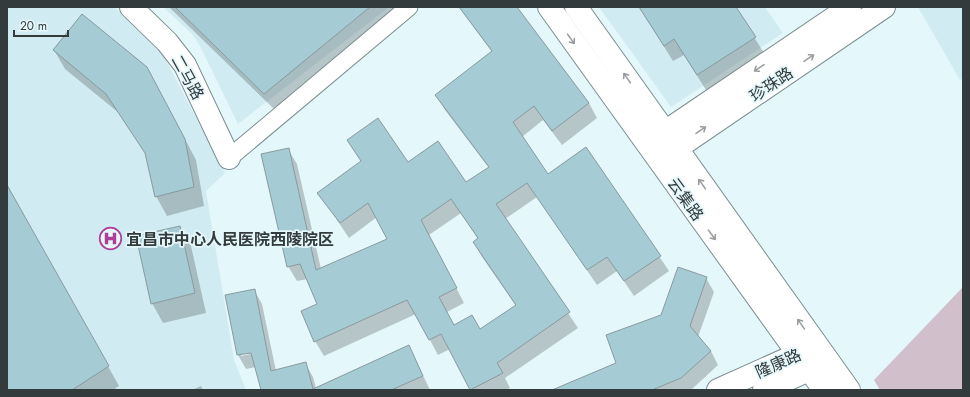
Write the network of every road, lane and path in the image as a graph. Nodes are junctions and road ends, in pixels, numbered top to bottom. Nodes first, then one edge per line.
1 (131, 7) edge
2 (410, 7) edge
3 (548, 7) edge
4 (576, 7) edge
5 (850, 7) edge
6 (884, 7) edge
7 (671, 140) junction
8 (652, 153) junction
9 (228, 158) joint
10 (813, 358) junction
11 (718, 390) edge
12 (764, 390) edge
13 (824, 390) edge
14 (849, 390) edge

1 - 9 main road, 二马路
2 - 9 street
3 -> 8 main road, 云集路
7 -> 4 main road, 云集路
5 -> 7 main road, 珍珠路
7 -> 6 main road, 珍珠路
7 - 8 main road, 珍珠路
10 -> 7 main road, 云集路
8 -> 10 main road, 云集路
10 - 11 main road, 隆康路
10 - 12 main road, 隆康路
10 - 13 main road, 云集路
10 - 14 main road, 云集路

